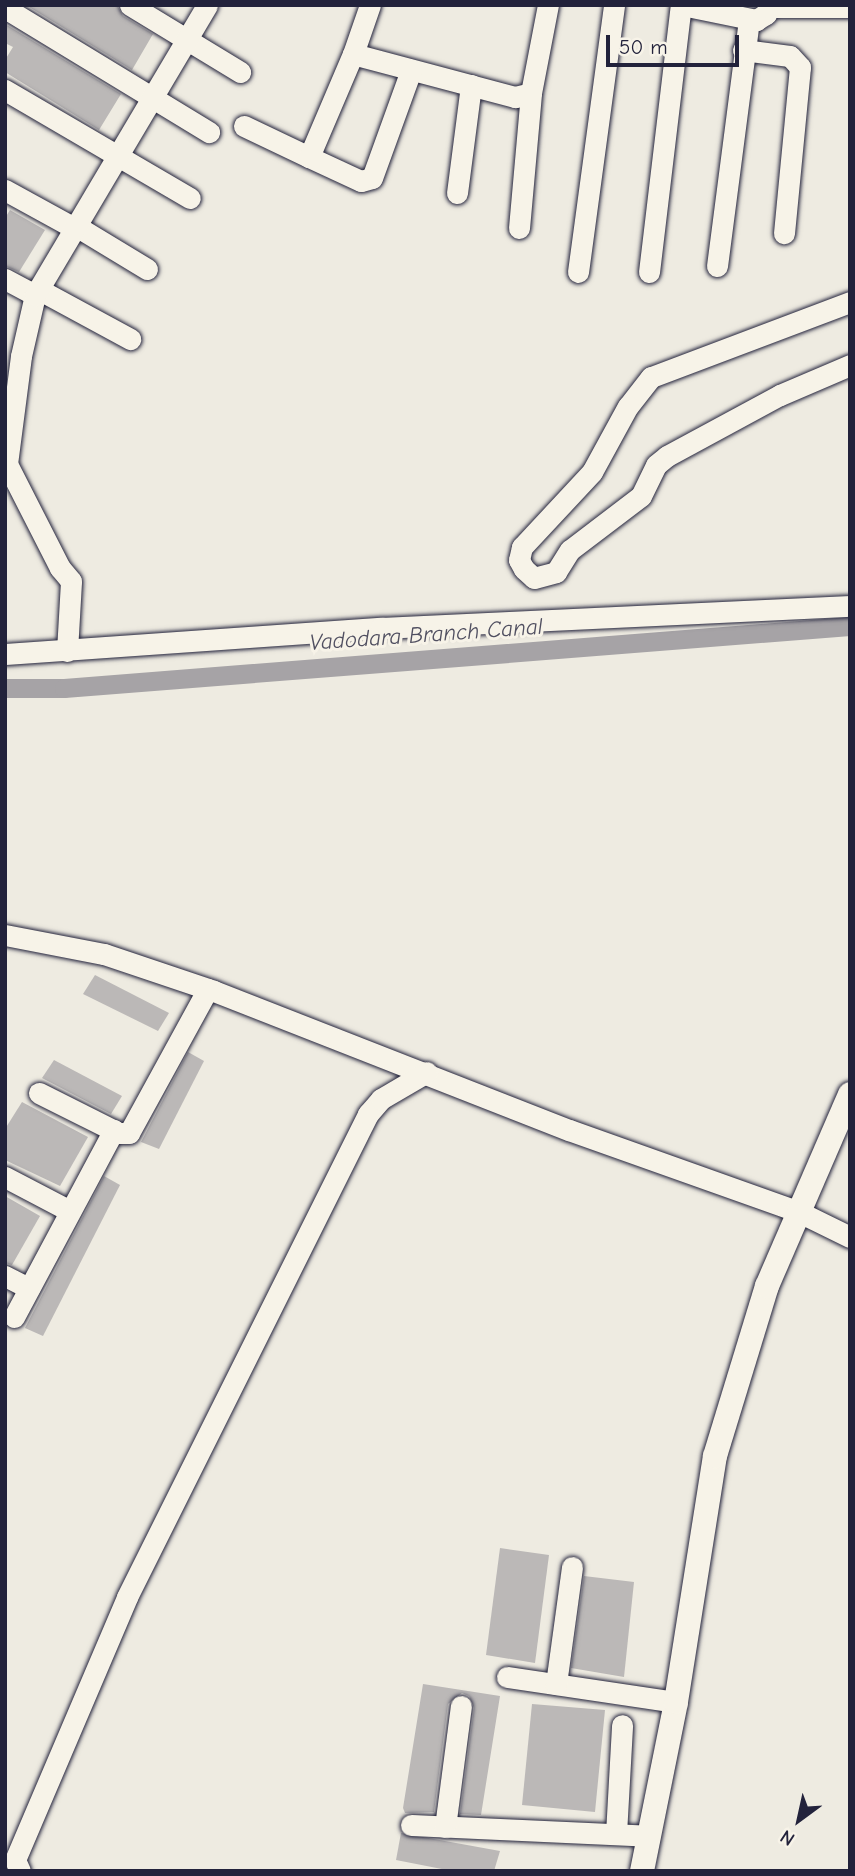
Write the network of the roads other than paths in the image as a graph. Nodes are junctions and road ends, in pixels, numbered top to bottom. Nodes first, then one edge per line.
1 (130, 5) edge
2 (207, 5) edge
3 (370, 5) edge
4 (548, 5) edge
5 (614, 5) edge
6 (682, 5) edge
7 (769, 6) edge
8 (850, 7) edge
9 (5, 8) edge
10 (749, 19) junction
11 (187, 38) junction
12 (743, 50) junction
13 (353, 54) junction
14 (411, 70) junction
15 (240, 72) dead end
16 (471, 85) junction
17 (5, 90) edge
18 (531, 93) junction
19 (153, 97) junction
20 (244, 126) dead end
21 (209, 132) dead end
22 (119, 154) junction
23 (309, 157) junction
24 (5, 190) edge
25 (457, 193) dead end
26 (190, 198) dead end
27 (75, 227) junction
28 (519, 228) dead end
29 (784, 233) dead end
30 (717, 266) dead end
31 (147, 269) dead end
32 (578, 272) dead end
33 (649, 272) dead end
34 (5, 279) edge
35 (36, 292) junction
36 (850, 302) edge
37 (130, 339) dead end
38 (850, 365) edge
39 (11, 376) edge
40 (6, 435) edge
41 (6, 465) edge
42 (850, 606) edge
43 (67, 651) junction
44 (5, 654) edge
45 (5, 935) edge
46 (208, 989) junction
47 (427, 1072) junction
48 (39, 1093) dead end
49 (850, 1094) edge
50 (114, 1130) junction
51 (5, 1177) edge
52 (70, 1211) junction
53 (797, 1211) junction
54 (850, 1237) edge
55 (5, 1276) edge
56 (29, 1288) junction
57 (14, 1317) dead end
58 (572, 1567) dead end
59 (508, 1677) dead end
60 (556, 1684) junction
61 (676, 1702) junction
62 (461, 1706) dead end
63 (622, 1725) dead end
64 (411, 1825) dead end
65 (445, 1827) junction
66 (616, 1834) junction
67 (649, 1836) junction
68 (19, 1871) edge
69 (642, 1871) edge

1 - 11 street
2 - 11 street
3 - 13 street
4 - 18 street
5 - 32 street
6 - 10 street
6 - 33 street
7 - 8 street
7 - 10 street
9 - 19 street
10 - 12 street
11 - 15 street
11 - 19 street
12 - 29 street
12 - 30 street
13 - 14 street
13 - 23 street
14 - 16 street
14 - 23 street
16 - 18 street
16 - 25 street
17 - 22 street
18 - 28 street
19 - 21 street
19 - 22 street
20 - 23 street
22 - 26 street
22 - 27 street
24 - 27 street
27 - 31 street
27 - 35 street
34 - 35 street
35 - 37 street
35 - 39 street
36 - 38 street
39 - 40 street
40 - 41 street
41 - 43 street
42 - 43 street
43 - 44 street
45 - 46 street
46 - 47 street
46 - 50 street
47 - 53 street
47 - 68 street
48 - 50 street
49 - 53 street
50 - 52 street
51 - 52 street
52 - 56 street
53 - 54 street
53 - 61 street
55 - 56 street
56 - 57 street
58 - 60 street
59 - 60 street
60 - 61 street
61 - 67 street
62 - 65 street
63 - 66 street
64 - 65 street
65 - 66 street
66 - 67 street
67 - 69 street

